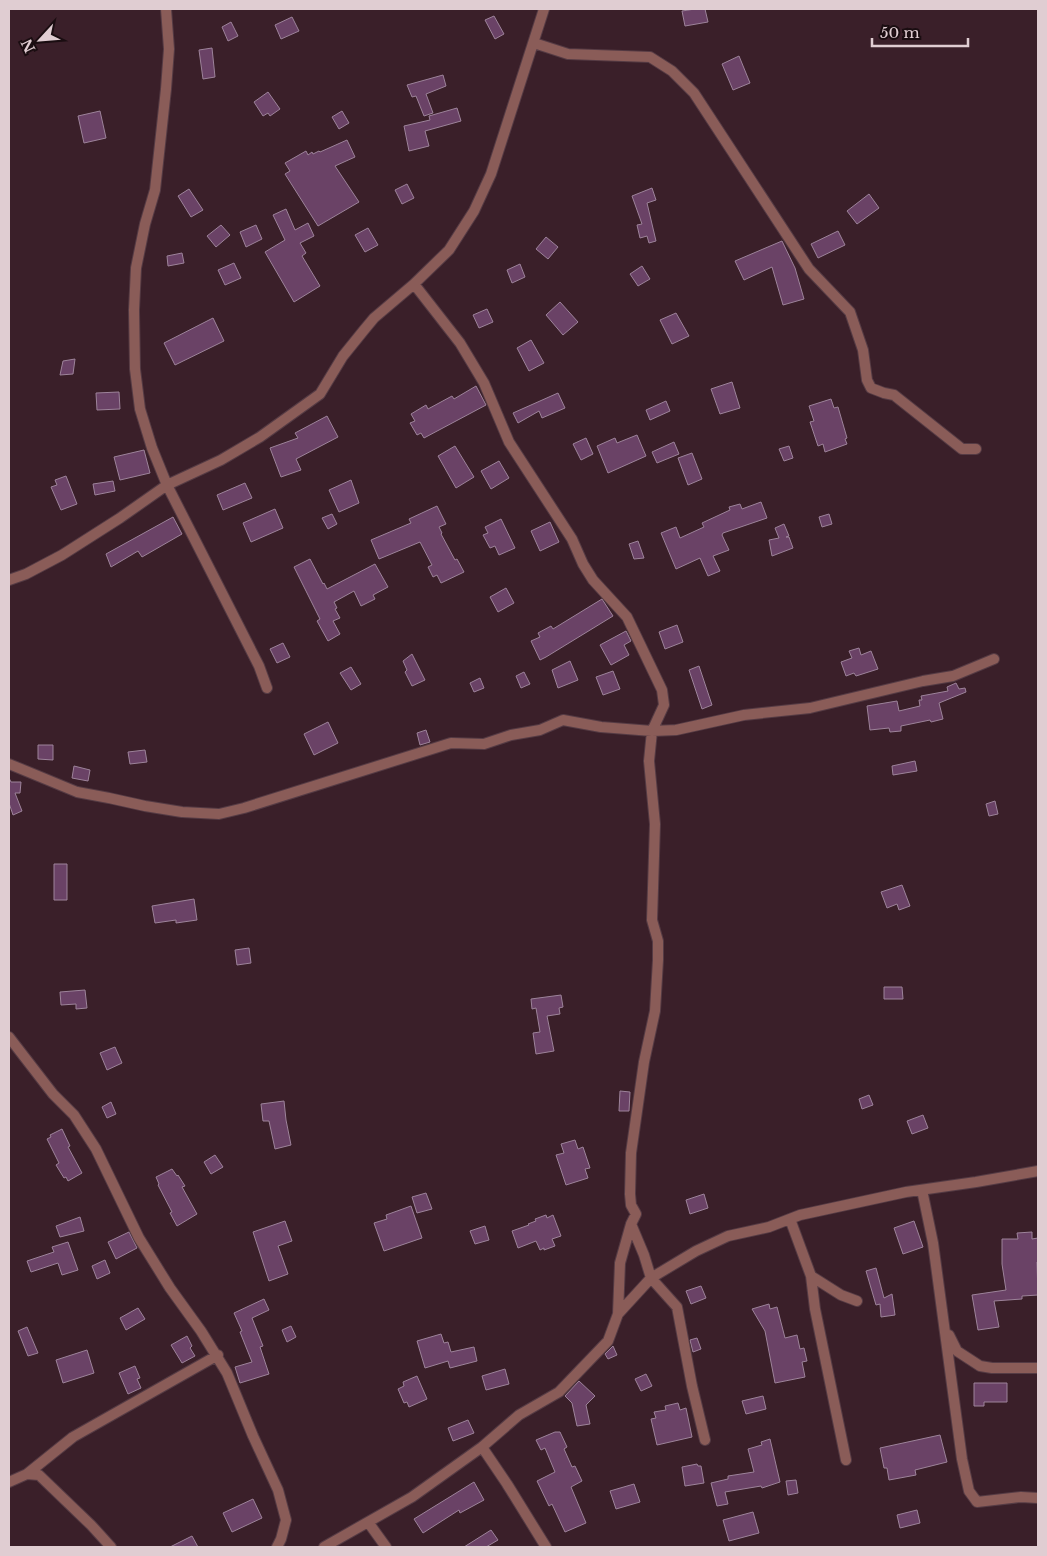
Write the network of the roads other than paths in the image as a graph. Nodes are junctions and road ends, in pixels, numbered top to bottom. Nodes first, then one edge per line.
1 (166, 9) edge
2 (544, 9) edge
3 (534, 42) junction
4 (414, 284) junction
5 (976, 449) dead end
6 (167, 485) junction
7 (9, 580) edge
8 (994, 659) dead end
9 (266, 688) dead end
10 (652, 731) junction
11 (9, 764) edge
12 (9, 1038) edge
13 (1038, 1170) edge
14 (922, 1190) junction
15 (790, 1219) junction
16 (631, 1224) junction
17 (811, 1276) junction
18 (651, 1278) junction
19 (857, 1301) dead end
20 (618, 1314) junction
21 (944, 1324) junction
22 (218, 1356) junction
23 (1038, 1368) edge
24 (705, 1440) dead end
25 (482, 1447) junction
26 (846, 1460) dead end
27 (27, 1474) junction
28 (9, 1482) edge
29 (1038, 1498) edge
30 (368, 1522) junction
31 (111, 1547) edge
32 (278, 1547) edge
33 (324, 1547) edge
34 (386, 1547) edge
35 (546, 1547) edge

1 - 6 street
2 - 3 street
3 - 4 street
3 - 5 street
4 - 6 street
4 - 10 street
6 - 7 street
6 - 9 street
8 - 10 street
10 - 11 street
10 - 16 street
12 - 22 street
13 - 14 street
14 - 15 street
14 - 21 street
15 - 17 street
15 - 18 street
16 - 18 street
16 - 20 street
17 - 19 street
17 - 26 street
18 - 20 street
18 - 24 street
20 - 25 street
21 - 23 street
21 - 29 street
22 - 27 street
22 - 32 street
25 - 30 street
25 - 35 street
27 - 28 street
27 - 31 street
30 - 33 street
30 - 34 street

